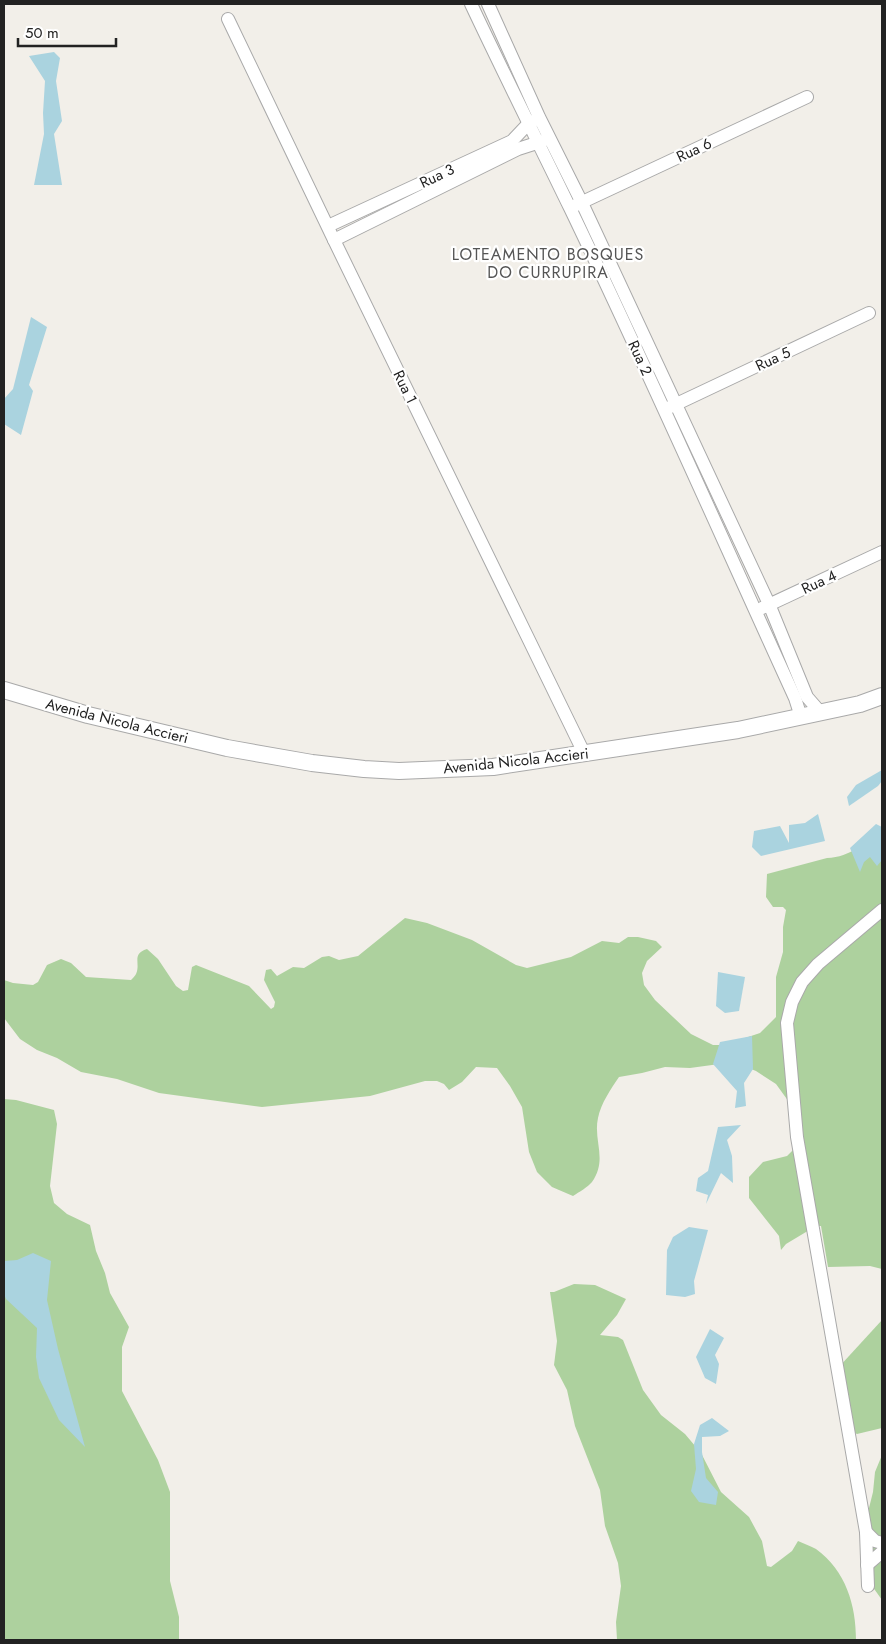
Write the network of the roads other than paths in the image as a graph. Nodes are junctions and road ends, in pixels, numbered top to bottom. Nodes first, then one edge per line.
1 (471, 4) edge
2 (488, 4) edge
3 (228, 19) dead end
4 (807, 97) dead end
5 (539, 117) junction
6 (528, 124) junction
7 (550, 138) junction
8 (537, 144) junction
9 (582, 203) junction
10 (570, 208) junction
11 (328, 226) junction
12 (334, 240) junction
13 (870, 313) dead end
14 (670, 407) junction
15 (882, 552) edge
16 (769, 604) junction
17 (755, 611) junction
18 (4, 690) edge
19 (882, 696) edge
20 (821, 713) junction
21 (801, 717) junction
22 (584, 753) junction
23 (882, 910) edge
24 (866, 1532) junction
25 (882, 1542) edge
26 (882, 1552) edge
27 (867, 1564) junction
28 (868, 1586) dead end

1 - 6 street, Rua 2
2 - 5 street, Rua 2
3 - 11 street, Rua 1
4 - 9 street, Rua 6
5 - 6 street, Rua 3
5 - 7 street, Rua 2
6 - 8 street, Rua 2
6 - 11 street, Rua 3
7 - 8 street, Rua 3
7 - 9 street, Rua 2
8 - 10 street, Rua 2
8 - 12 street, Rua 3
9 - 10 street, Rua 6
9 - 14 street, Rua 2
10 - 14 street, Rua 2
11 - 12 street, Rua 1
12 - 22 street, Rua 1
13 - 14 street, Rua 5
14 - 16 street, Rua 2
14 - 17 street, Rua 2
15 - 16 street, Rua 4
16 - 17 street, Rua 4
16 - 20 street, Rua 2
17 - 21 street, Rua 2
18 - 22 street, Avenida Nicola Accieri
19 - 20 street, Avenida Nicola Accieri
20 - 21 street, Avenida Nicola Accieri
21 - 22 street, Avenida Nicola Accieri
23 - 24 street
24 - 25 street
24 - 27 street
26 - 27 street
27 - 28 street

